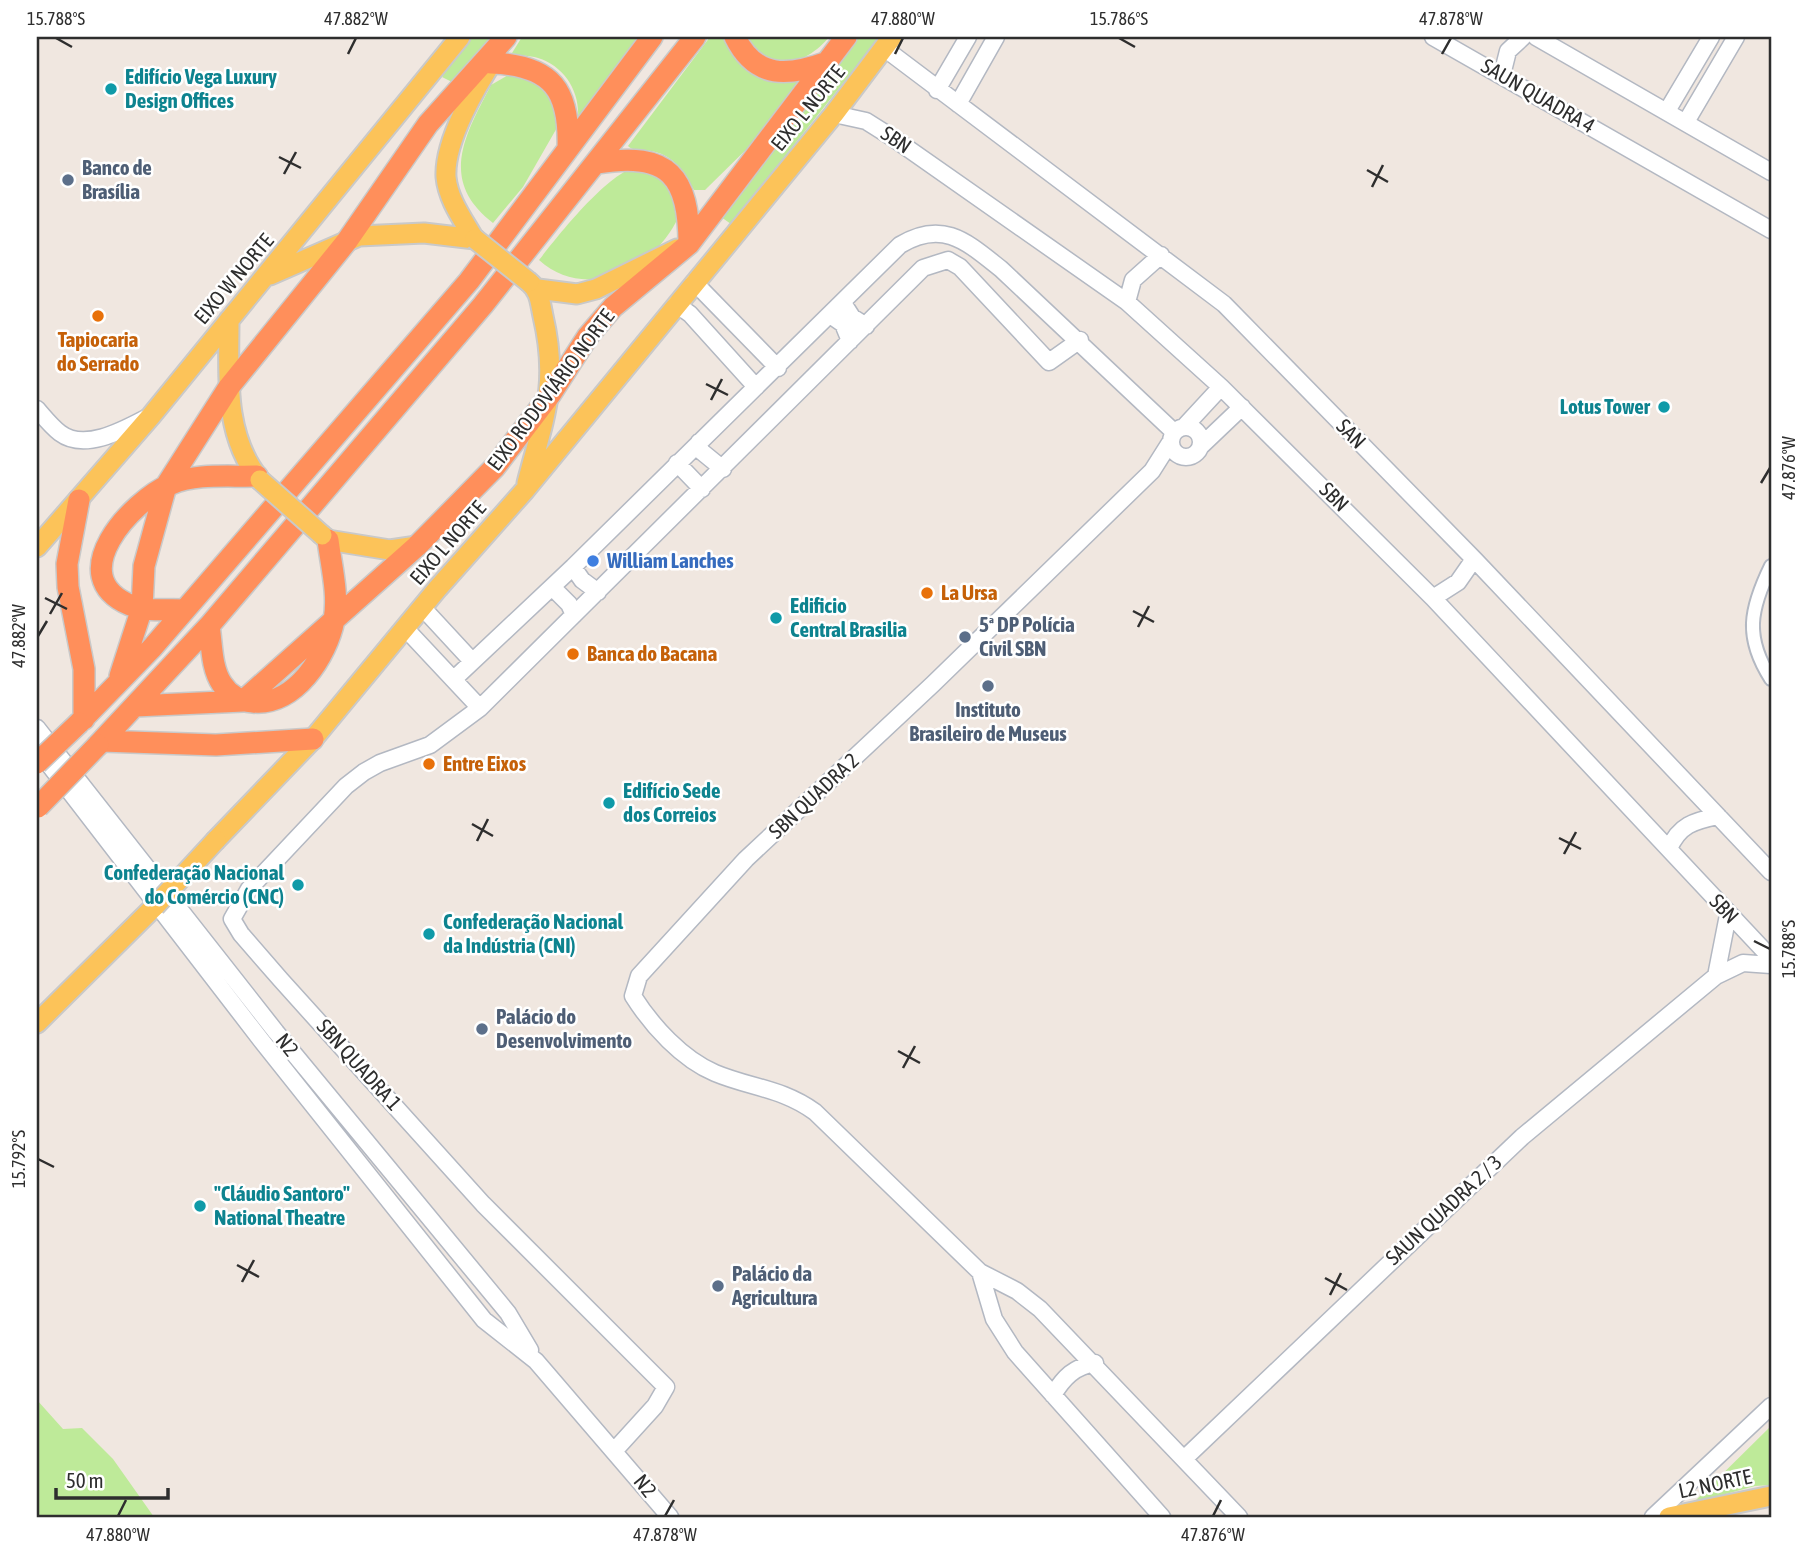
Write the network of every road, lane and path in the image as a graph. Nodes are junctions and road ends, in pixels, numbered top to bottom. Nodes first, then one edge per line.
1 (460, 37) edge
2 (508, 37) edge
3 (652, 37) edge
4 (695, 37) edge
5 (735, 37) edge
6 (846, 37) edge
7 (968, 37) edge
8 (996, 37) edge
9 (1433, 37) edge
10 (1523, 37) edge
11 (1536, 37) edge
12 (1711, 37) edge
13 (1736, 37) edge
14 (888, 42) edge
15 (828, 62) junction
16 (491, 63) junction
17 (1502, 75) junction
18 (937, 90) junction
19 (958, 104) junction
20 (1667, 111) junction
21 (834, 114) junction
22 (1686, 122) junction
23 (568, 149) junction
24 (598, 163) junction
25 (1771, 172) edge
26 (1771, 230) edge
27 (474, 238) junction
28 (347, 241) junction
29 (689, 244) junction
30 (1161, 255) junction
31 (265, 276) junction
32 (694, 282) junction
33 (533, 286) junction
34 (1127, 302) junction
35 (843, 303) junction
36 (676, 304) junction
37 (830, 315) junction
38 (229, 320) junction
39 (866, 326) junction
40 (1080, 340) junction
41 (850, 341) junction
42 (778, 368) junction
43 (229, 387) junction
44 (756, 387) junction
45 (1221, 387) junction
46 (550, 395) junction
47 (1242, 407) junction
48 (37, 409) edge
49 (151, 416) junction
50 (1176, 433) junction
51 (699, 442) junction
52 (1201, 446) junction
53 (1184, 457) junction
54 (677, 463) junction
55 (723, 469) junction
56 (1152, 471) junction
57 (258, 478) junction
58 (166, 486) junction
59 (702, 489) junction
60 (526, 491) junction
61 (79, 500) junction
62 (325, 537) junction
63 (417, 546) junction
64 (37, 547) edge
65 (1474, 559) junction
66 (1771, 566) edge
67 (573, 567) junction
68 (552, 587) junction
69 (598, 592) junction
70 (1433, 598) junction
71 (422, 607) junction
72 (142, 608) junction
73 (184, 610) junction
74 (574, 615) junction
75 (335, 617) junction
76 (209, 626) junction
77 (405, 628) junction
78 (471, 660) junction
79 (454, 679) junction
80 (1771, 679) edge
81 (118, 683) junction
82 (243, 701) junction
83 (135, 706) junction
84 (480, 708) junction
85 (82, 721) junction
86 (37, 728) edge
87 (313, 739) junction
88 (100, 743) junction
89 (37, 749) edge
90 (37, 763) edge
91 (37, 807) edge
92 (1718, 816) junction
93 (1669, 849) junction
94 (1771, 872) edge
95 (1728, 915) junction
96 (1771, 958) edge
97 (1771, 965) edge
98 (1716, 976) junction
99 (41, 1014) edge
100 (261, 1041) junction
101 (350, 1122) junction
102 (392, 1174) junction
103 (420, 1237) junction
104 (980, 1272) junction
105 (536, 1361) junction
106 (1095, 1363) junction
107 (1053, 1395) junction
108 (1771, 1406) edge
109 (615, 1450) junction
110 (1185, 1458) junction
111 (1771, 1496) edge
112 (1229, 1514) edge
113 (670, 1517) edge
114 (1162, 1517) edge
115 (1653, 1517) edge
116 (1669, 1517) edge

1 - 31 main road, EIXO W NORTE
2 - 16 main road
2 - 28 highway
3 - 23 highway
4 - 24 highway
5 - 15 highway
6 - 15 highway, EIXO RODOVIÁRIO NORTE
7 - 18 street
8 - 19 street
9 - 17 street, SAUN QUADRA 4
10 - 17 street
11 - 20 street
12 - 20 street
13 - 22 street
14 - 18 street, SAN
14 - 21 main road, EIXO L NORTE
15 - 29 highway, EIXO RODOVIÁRIO NORTE
16 - 23 highway
16 - 27 main road
17 - 26 street, SAUN QUADRA 4
18 - 19 street, SAN
19 - 30 street, SAN
20 - 22 street
21 - 32 main road, EIXO L NORTE
21 - 34 street, SBN
22 - 25 street
23 - 73 highway
24 - 29 highway
24 - 76 highway
27 - 28 main road
27 - 33 main road, bridge
28 - 31 main road
28 - 43 highway
29 - 33 main road
29 - 46 highway, EIXO RODOVIÁRIO NORTE
30 - 34 street
30 - 65 street, SAN
31 - 38 main road, EIXO W NORTE
32 - 36 main road, EIXO L NORTE
32 - 42 street
33 - 46 main road
34 - 45 street, SBN
35 - 37 street
35 - 39 street
35 - 40 street
36 - 44 street
36 - 60 main road, EIXO L NORTE
37 - 41 street
37 - 42 street
38 - 43 main road
38 - 49 main road, EIXO W NORTE
39 - 40 street
39 - 41 street
40 - 50 street
41 - 55 street
42 - 44 street
43 - 57 main road
43 - 58 highway
44 - 51 street
45 - 47 street, SBN
45 - 50 street, SBN QUADRA 2
46 - 60 main road
46 - 63 highway, EIXO RODOVIÁRIO NORTE
47 - 52 street
47 - 70 street, SBN
48 - 49 street
49 - 61 main road, EIXO W NORTE
50 - 52 street
50 - 53 street
50 - 56 street, SBN QUADRA 2
51 - 54 street
51 - 55 street
52 - 53 street
53 - 56 street, SBN QUADRA 2
54 - 59 street
54 - 67 street
55 - 59 street
56 - 104 street, SBN QUADRA 2
57 - 58 highway
57 - 62 main road, bridge
58 - 72 highway
58 - 72 highway
59 - 69 street
60 - 71 main road, EIXO L NORTE
61 - 64 main road, EIXO W NORTE
61 - 85 highway
62 - 63 main road
62 - 75 highway
63 - 75 highway, EIXO RODOVIÁRIO NORTE
65 - 70 street
65 - 92 street, SAN
66 - 80 street
67 - 68 street
67 - 69 street
68 - 74 street
68 - 78 street
69 - 74 street
70 - 93 street, SBN
71 - 77 main road, EIXO L NORTE
71 - 78 street
72 - 73 highway
72 - 81 highway
73 - 81 highway
74 - 84 street
75 - 82 highway
76 - 82 highway
76 - 83 highway
77 - 79 street
77 - 87 main road, EIXO L NORTE
78 - 79 street
79 - 84 street
81 - 85 highway
82 - 83 highway
83 - 88 highway
84 - 109 street, SBN QUADRA 1
85 - 90 highway, bridge
86 - 101 street, N2
87 - 88 highway
87 - 99 main road, EIXO L NORTE, bridge
88 - 91 highway, bridge
89 - 100 street, N2
92 - 93 street
92 - 94 street, SAN
93 - 95 street, SBN
95 - 96 street, SBN
95 - 98 street
97 - 98 street, SAUN QUADRA 2 / 3
98 - 110 street, SAUN QUADRA 2 / 3
100 - 101 street
100 - 103 street, N2
101 - 102 street, N2
102 - 103 street
102 - 105 street, N2
103 - 105 street, N2
104 - 106 street
104 - 107 street
105 - 109 street, N2
106 - 107 street
106 - 110 street
107 - 114 street
108 - 115 street
109 - 113 street, N2
110 - 112 street
111 - 116 main road, L2 NORTE

